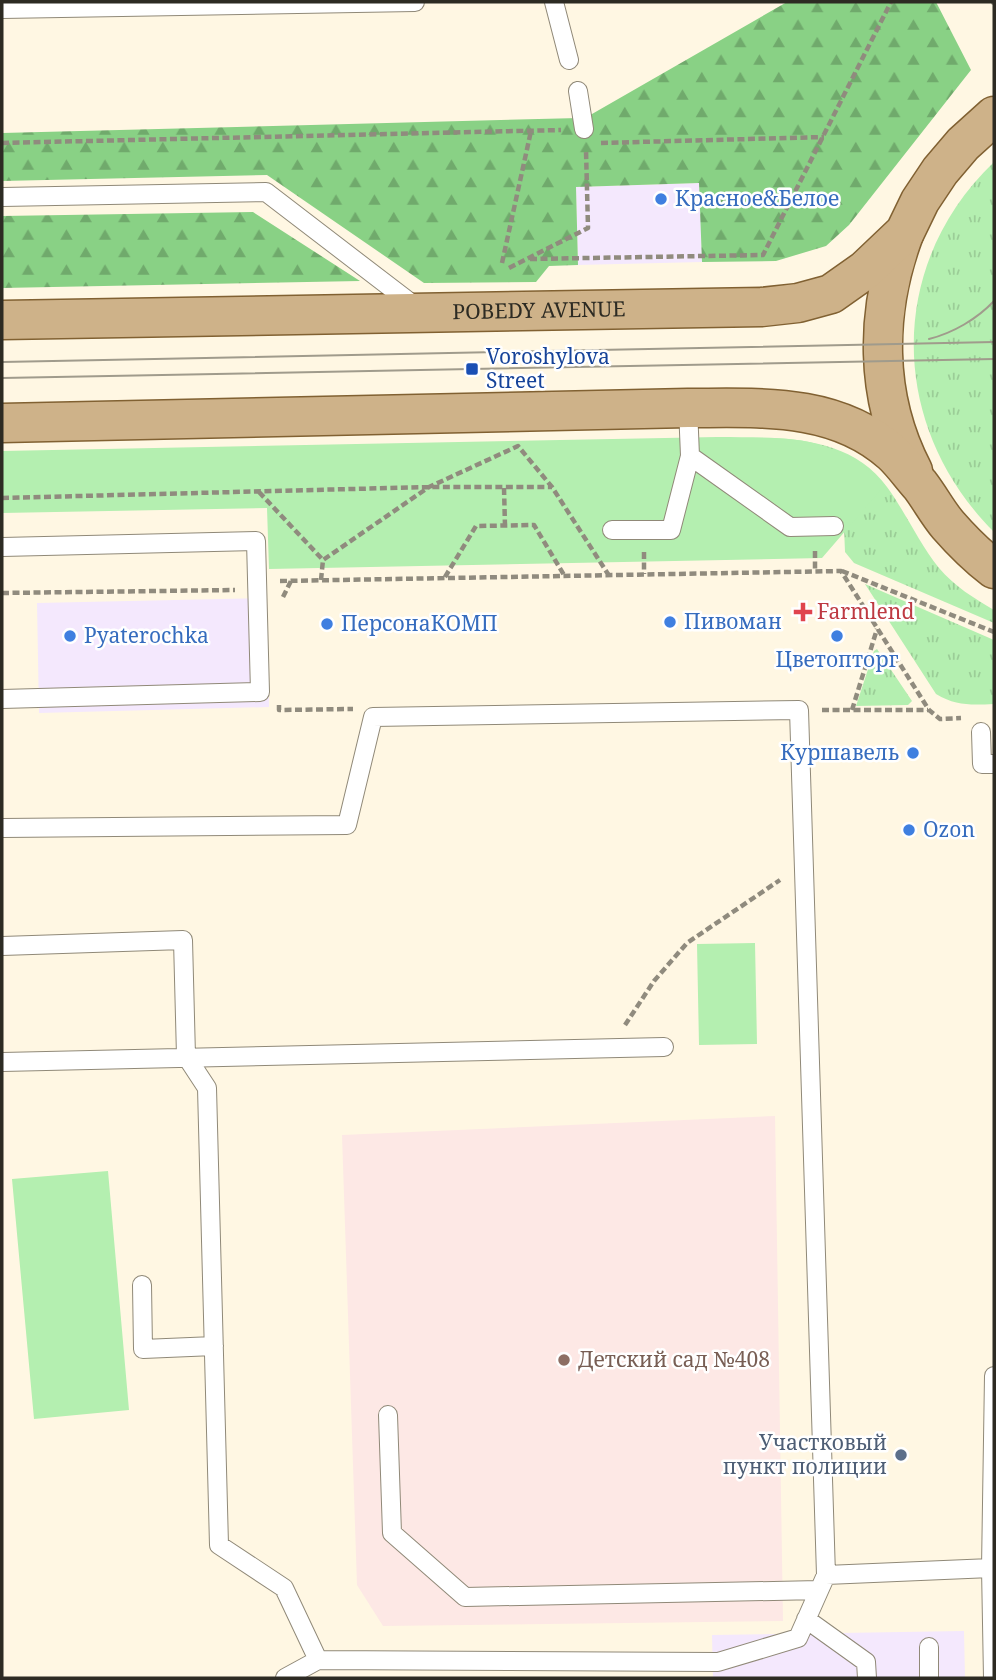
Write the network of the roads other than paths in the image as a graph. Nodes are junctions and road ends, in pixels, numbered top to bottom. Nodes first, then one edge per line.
1 (415, 2) edge
2 (554, 2) edge
3 (11, 7) edge
4 (569, 60) dead end
5 (578, 91) dead end
6 (994, 116) edge
7 (585, 137) road end
8 (2, 197) edge
9 (905, 232) junction
10 (421, 312) junction
11 (2, 320) edge
12 (688, 408) junction
13 (2, 423) edge
14 (690, 456) junction
15 (923, 489) junction
16 (834, 527) dead end
17 (612, 530) dead end
18 (2, 547) edge
19 (994, 569) edge
20 (2, 699) edge
21 (981, 732) dead end
22 (994, 764) edge
23 (2, 828) edge
24 (2, 946) edge
25 (664, 1047) dead end
26 (186, 1056) junction
27 (2, 1062) edge
28 (142, 1285) dead end
29 (214, 1346) junction
30 (994, 1376) edge
31 (388, 1415) dead end
32 (992, 1568) junction
33 (823, 1583) junction
34 (807, 1619) junction
35 (929, 1647) dead end
36 (317, 1660) junction
37 (718, 1670) edge
38 (285, 1678) edge
39 (867, 1678) edge
40 (929, 1678) edge
41 (993, 1678) edge

1 - 3 lane
2 - 4 lane
5 - 7 lane
6 - 9 main road, POBEDY AVENUE
8 - 10 lane
9 - 10 main road, POBEDY AVENUE
9 - 15 main road
10 - 11 main road, POBEDY AVENUE
12 - 13 main road
12 - 14 lane
12 - 15 main road
14 - 16 lane
14 - 17 lane
15 - 19 main road
18 - 20 lane
21 - 22 lane
23 - 33 lane
24 - 26 lane
25 - 26 lane
26 - 27 lane
26 - 29 lane
28 - 29 lane
29 - 36 lane
30 - 32 lane
31 - 33 lane
32 - 33 lane
32 - 41 lane
33 - 34 lane
34 - 37 lane
34 - 39 lane
35 - 40 lane
36 - 37 lane
36 - 38 lane

